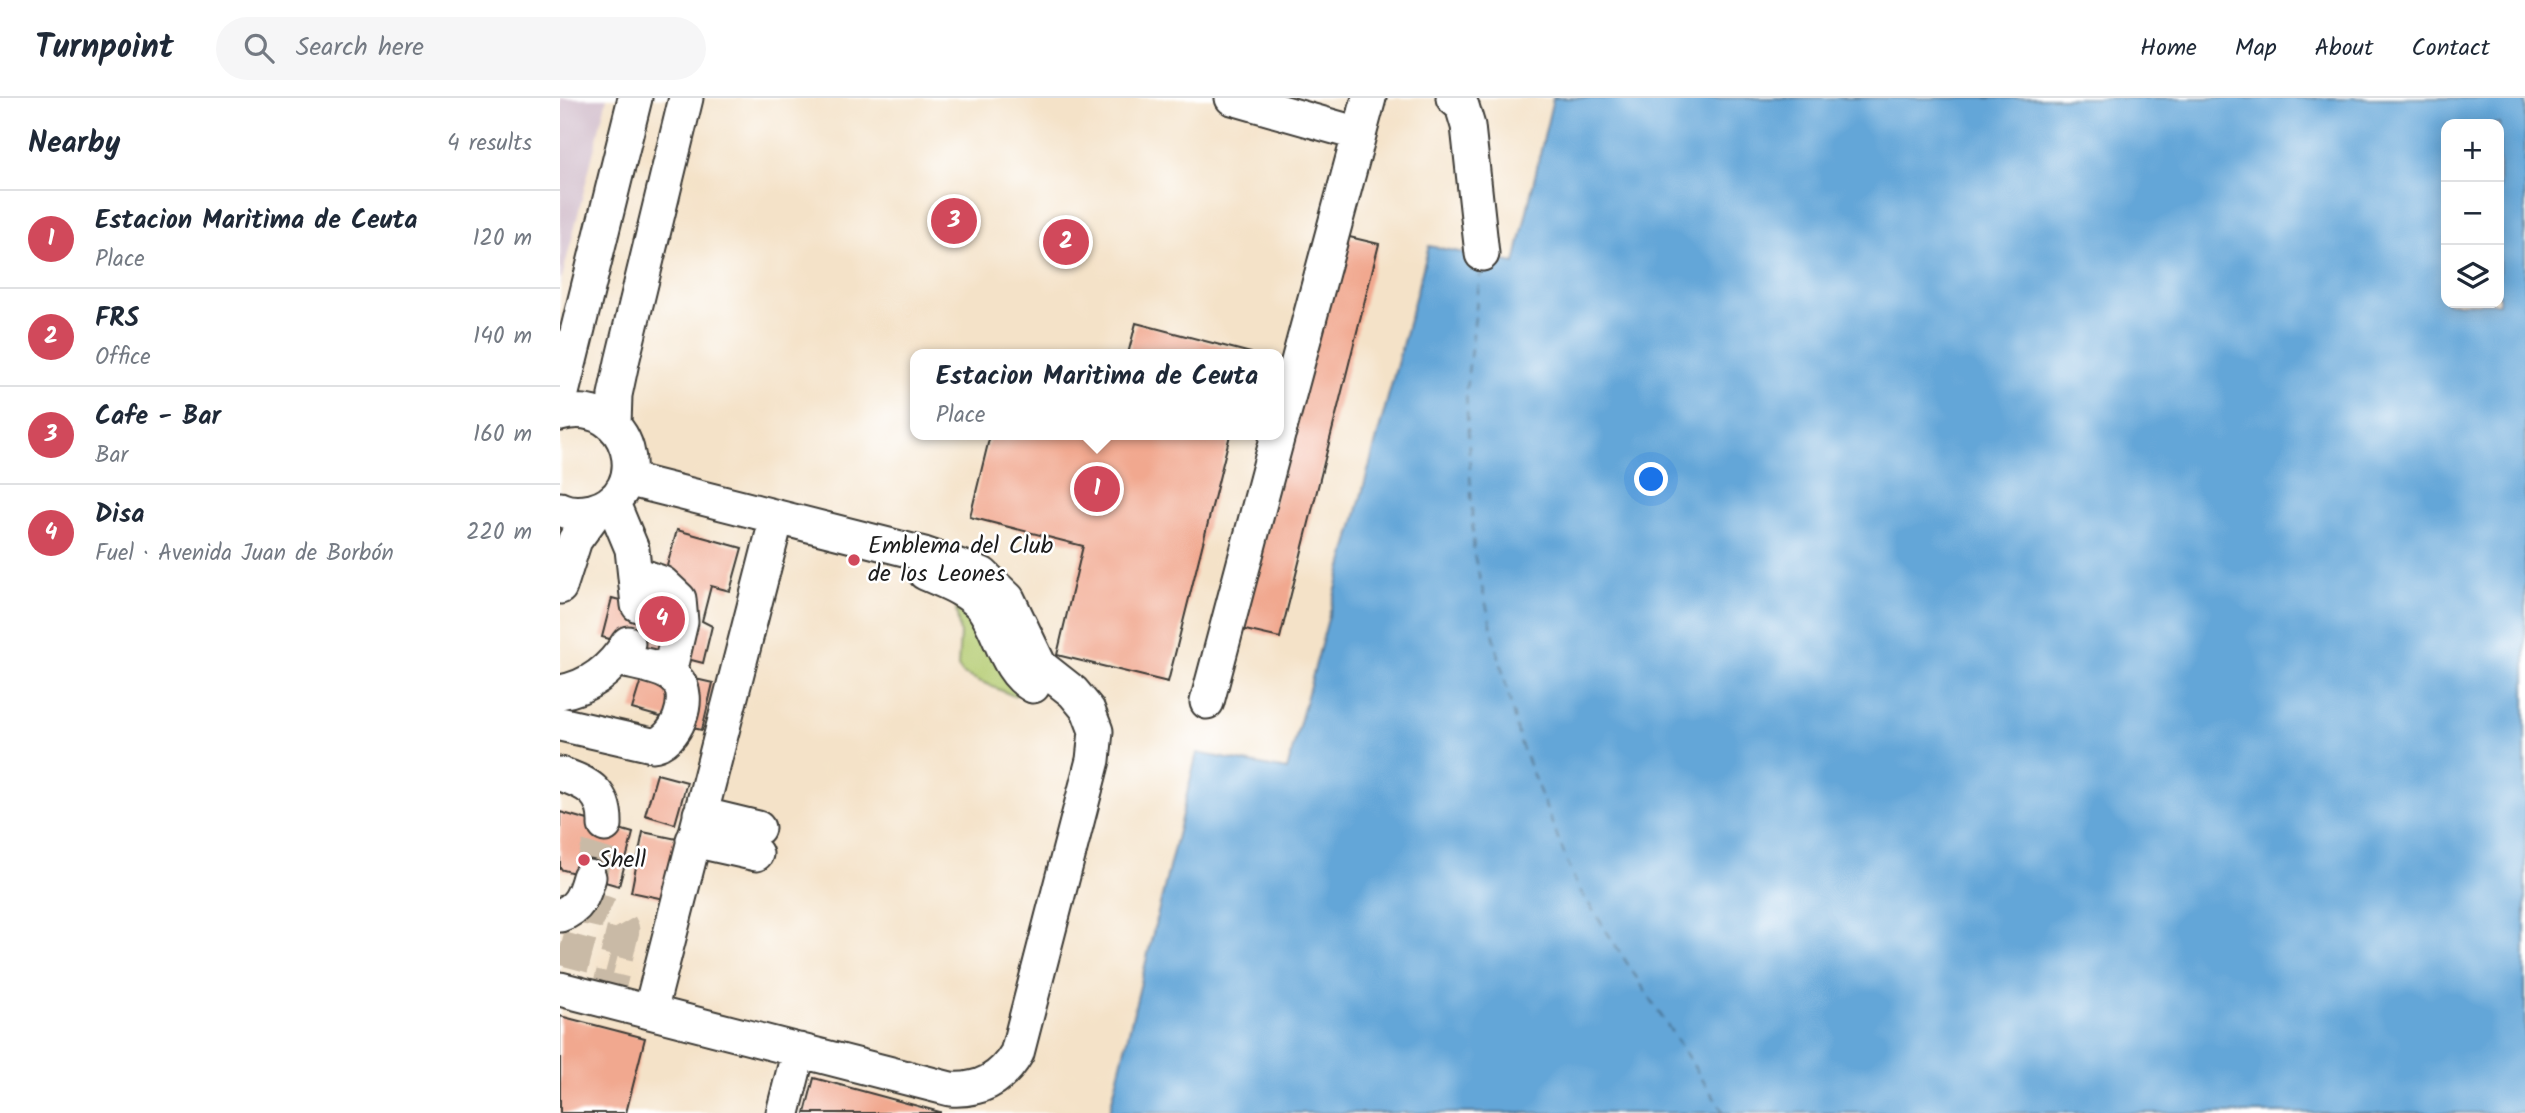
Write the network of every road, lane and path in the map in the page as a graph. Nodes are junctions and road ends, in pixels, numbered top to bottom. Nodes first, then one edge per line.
1 (634, 98) edge
2 (686, 98) edge
3 (1232, 98) edge
4 (1299, 98) edge
5 (1453, 98) edge
6 (1362, 110) edge
7 (1482, 254) dead end
8 (565, 358) edge
9 (560, 401) edge
10 (560, 414) edge
11 (1284, 414) edge
12 (614, 425) junction
13 (1277, 440) edge
14 (612, 496) junction
15 (560, 509) edge
16 (777, 517) junction
17 (560, 587) edge
18 (669, 673) junction
19 (560, 692) edge
20 (1207, 702) dead end
21 (560, 724) edge
22 (560, 774) edge
23 (605, 825) tunnel mouth
24 (697, 827) junction
25 (757, 841) dead end
26 (589, 877) tunnel mouth
27 (560, 915) edge
28 (560, 989) edge
29 (650, 1012) junction
30 (799, 1050) junction
31 (783, 1113) edge

1 - 8 street
2 - 12 street
3 - 6 street
4 - 6 street
5 - 7 street
6 - 11 street
8 - 9 street
10 - 12 street
12 - 14 street
13 - 20 street
14 - 15 street
14 - 16 street
14 - 17 street
14 - 18 street
16 - 24 street
16 - 30 street
18 - 19 street
18 - 21 street
22 - 23 street
24 - 25 street
24 - 29 street
26 - 27 street
28 - 29 street
29 - 30 street
30 - 31 street

